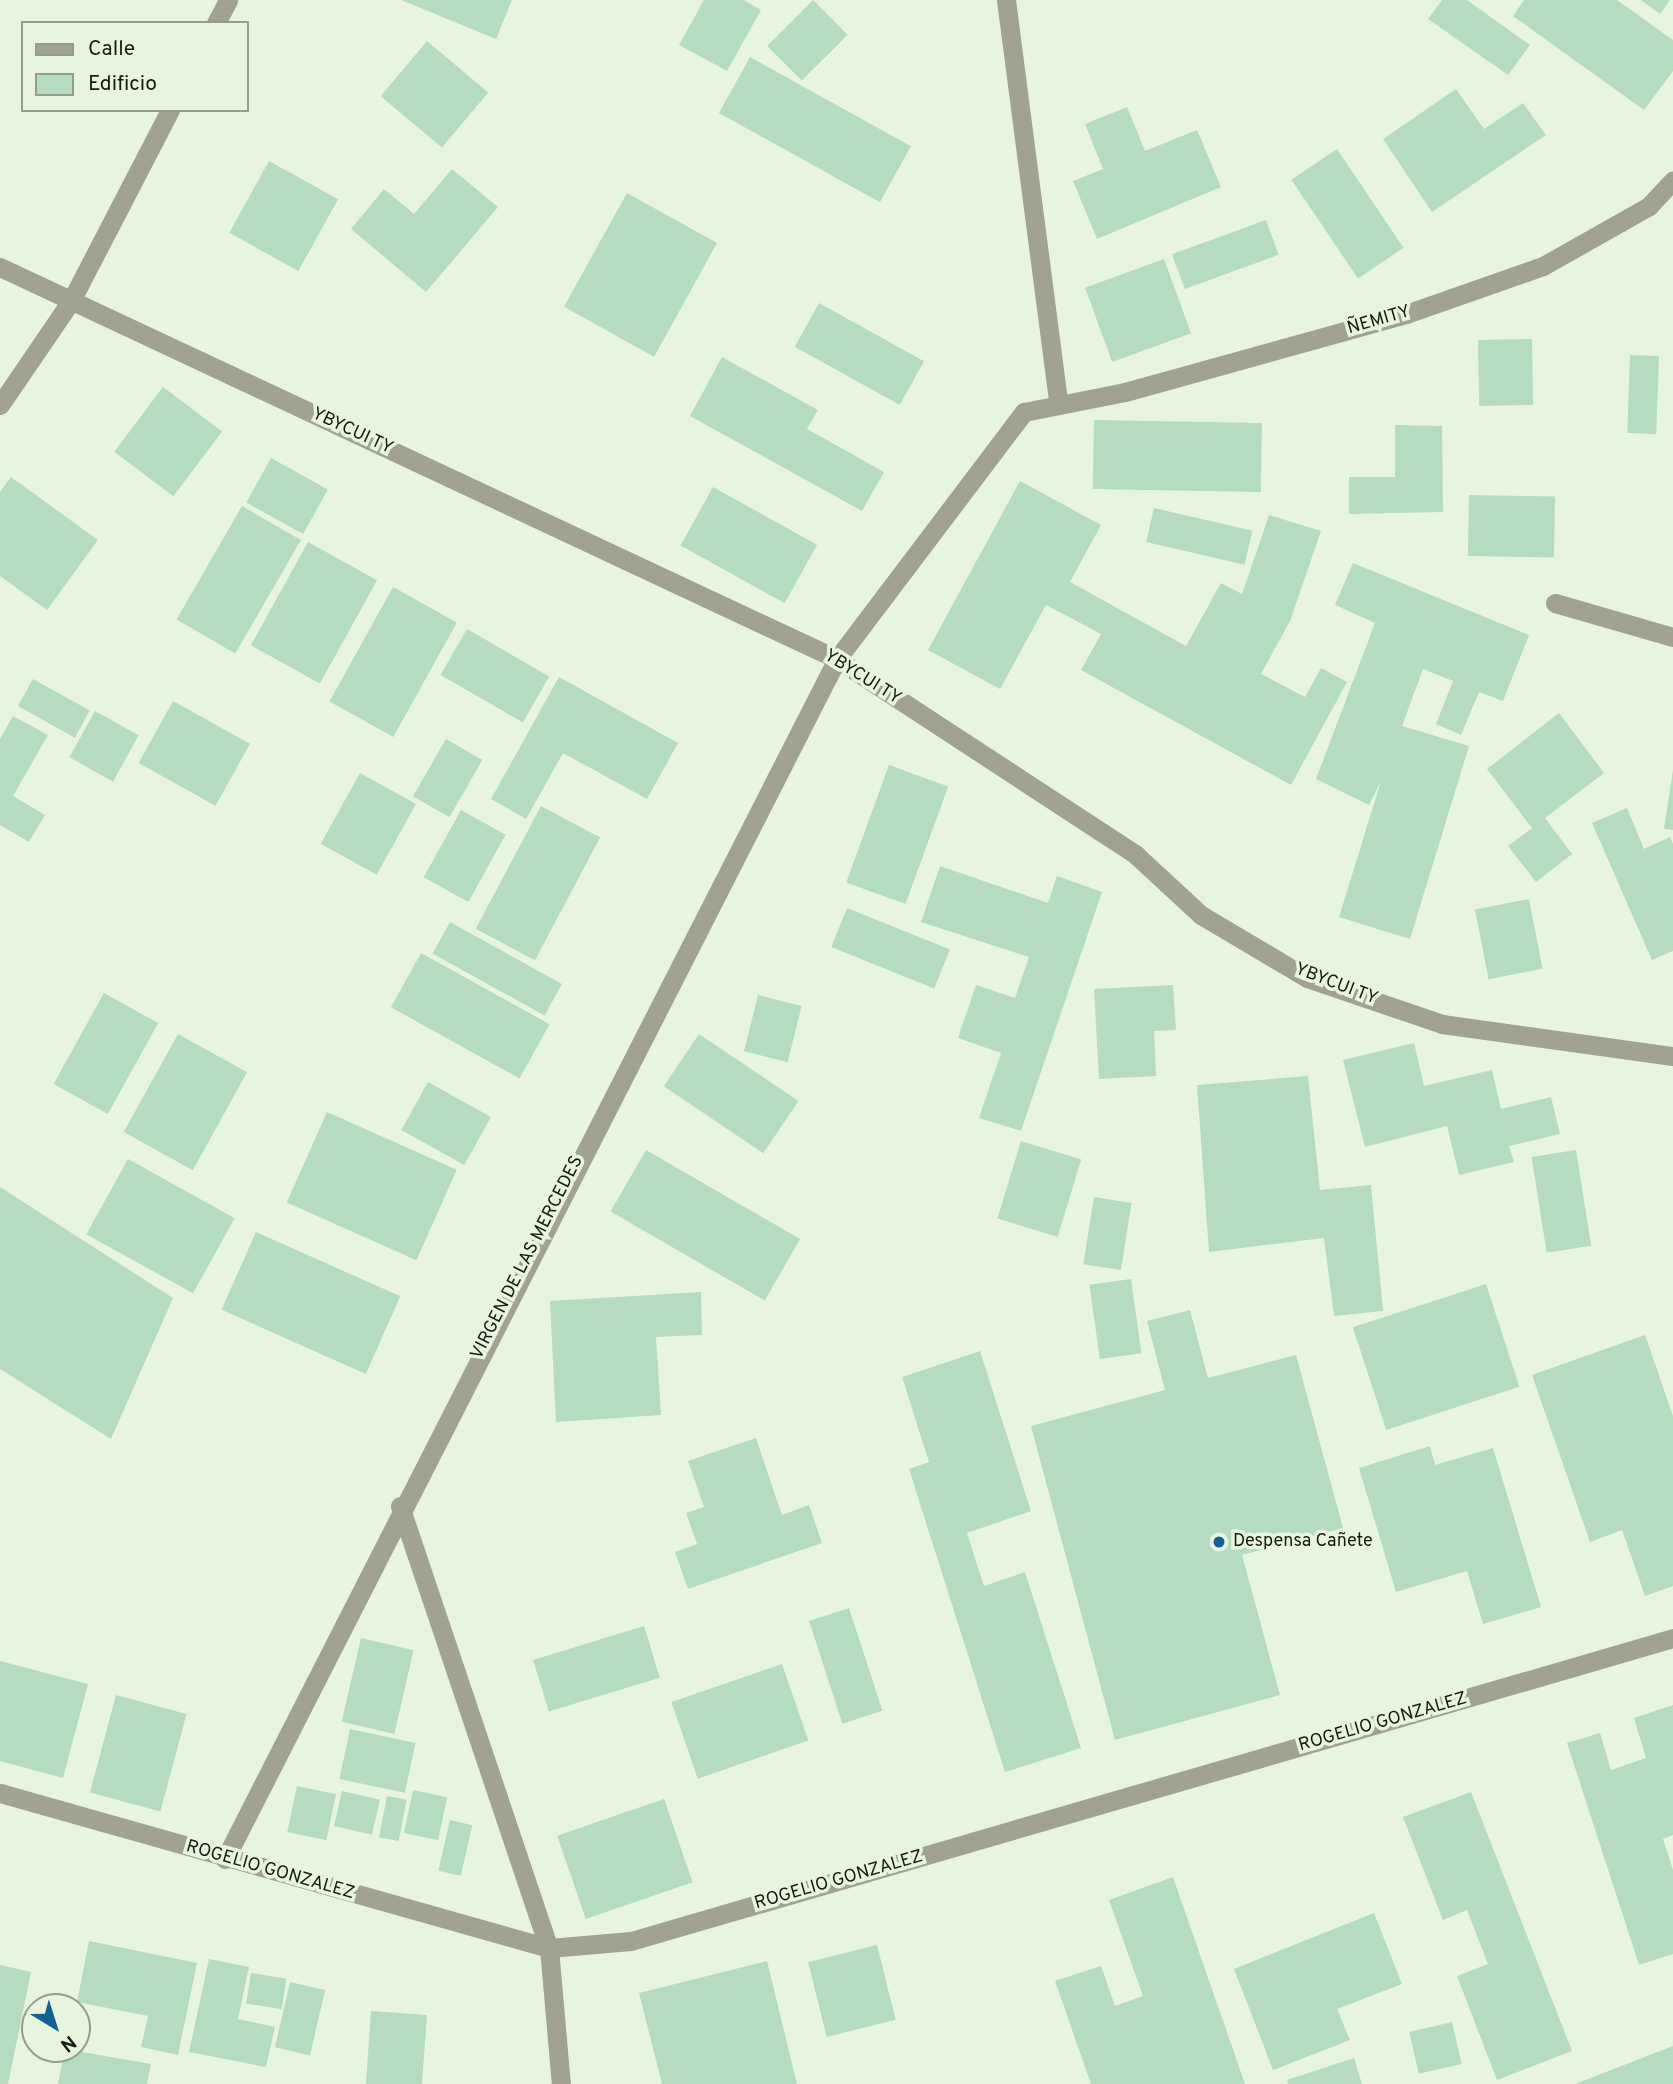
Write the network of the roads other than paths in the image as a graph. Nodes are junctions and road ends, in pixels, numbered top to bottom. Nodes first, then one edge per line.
1 (228, 0) edge
2 (1006, 0) edge
3 (217, 21) edge
4 (169, 112) edge
5 (1673, 180) edge
6 (0, 267) edge
7 (71, 301) junction
8 (1058, 401) junction
9 (0, 405) edge
10 (1555, 603) dead end
11 (1673, 637) edge
12 (837, 659) junction
13 (1673, 1056) edge
14 (400, 1506) junction
15 (1673, 1638) edge
16 (0, 1793) edge
17 (225, 1859) junction
18 (549, 1948) junction
19 (561, 2084) edge

1 - 3 street
2 - 8 street
4 - 7 street
5 - 8 street, ÑEMITY
6 - 7 street, YBYCUI TY
7 - 9 street
7 - 12 street, YBYCUI TY
8 - 12 street, ÑEMITY
10 - 11 street
12 - 13 street, YBYCUI TY
12 - 14 street, VIRGEN DE LAS MERCEDES
14 - 17 street, VIRGEN DE LAS MERCEDES
14 - 18 street
15 - 18 street, ROGELIO GONZALEZ
16 - 17 street, ROGELIO GONZALEZ
17 - 18 street, ROGELIO GONZALEZ
18 - 19 street

